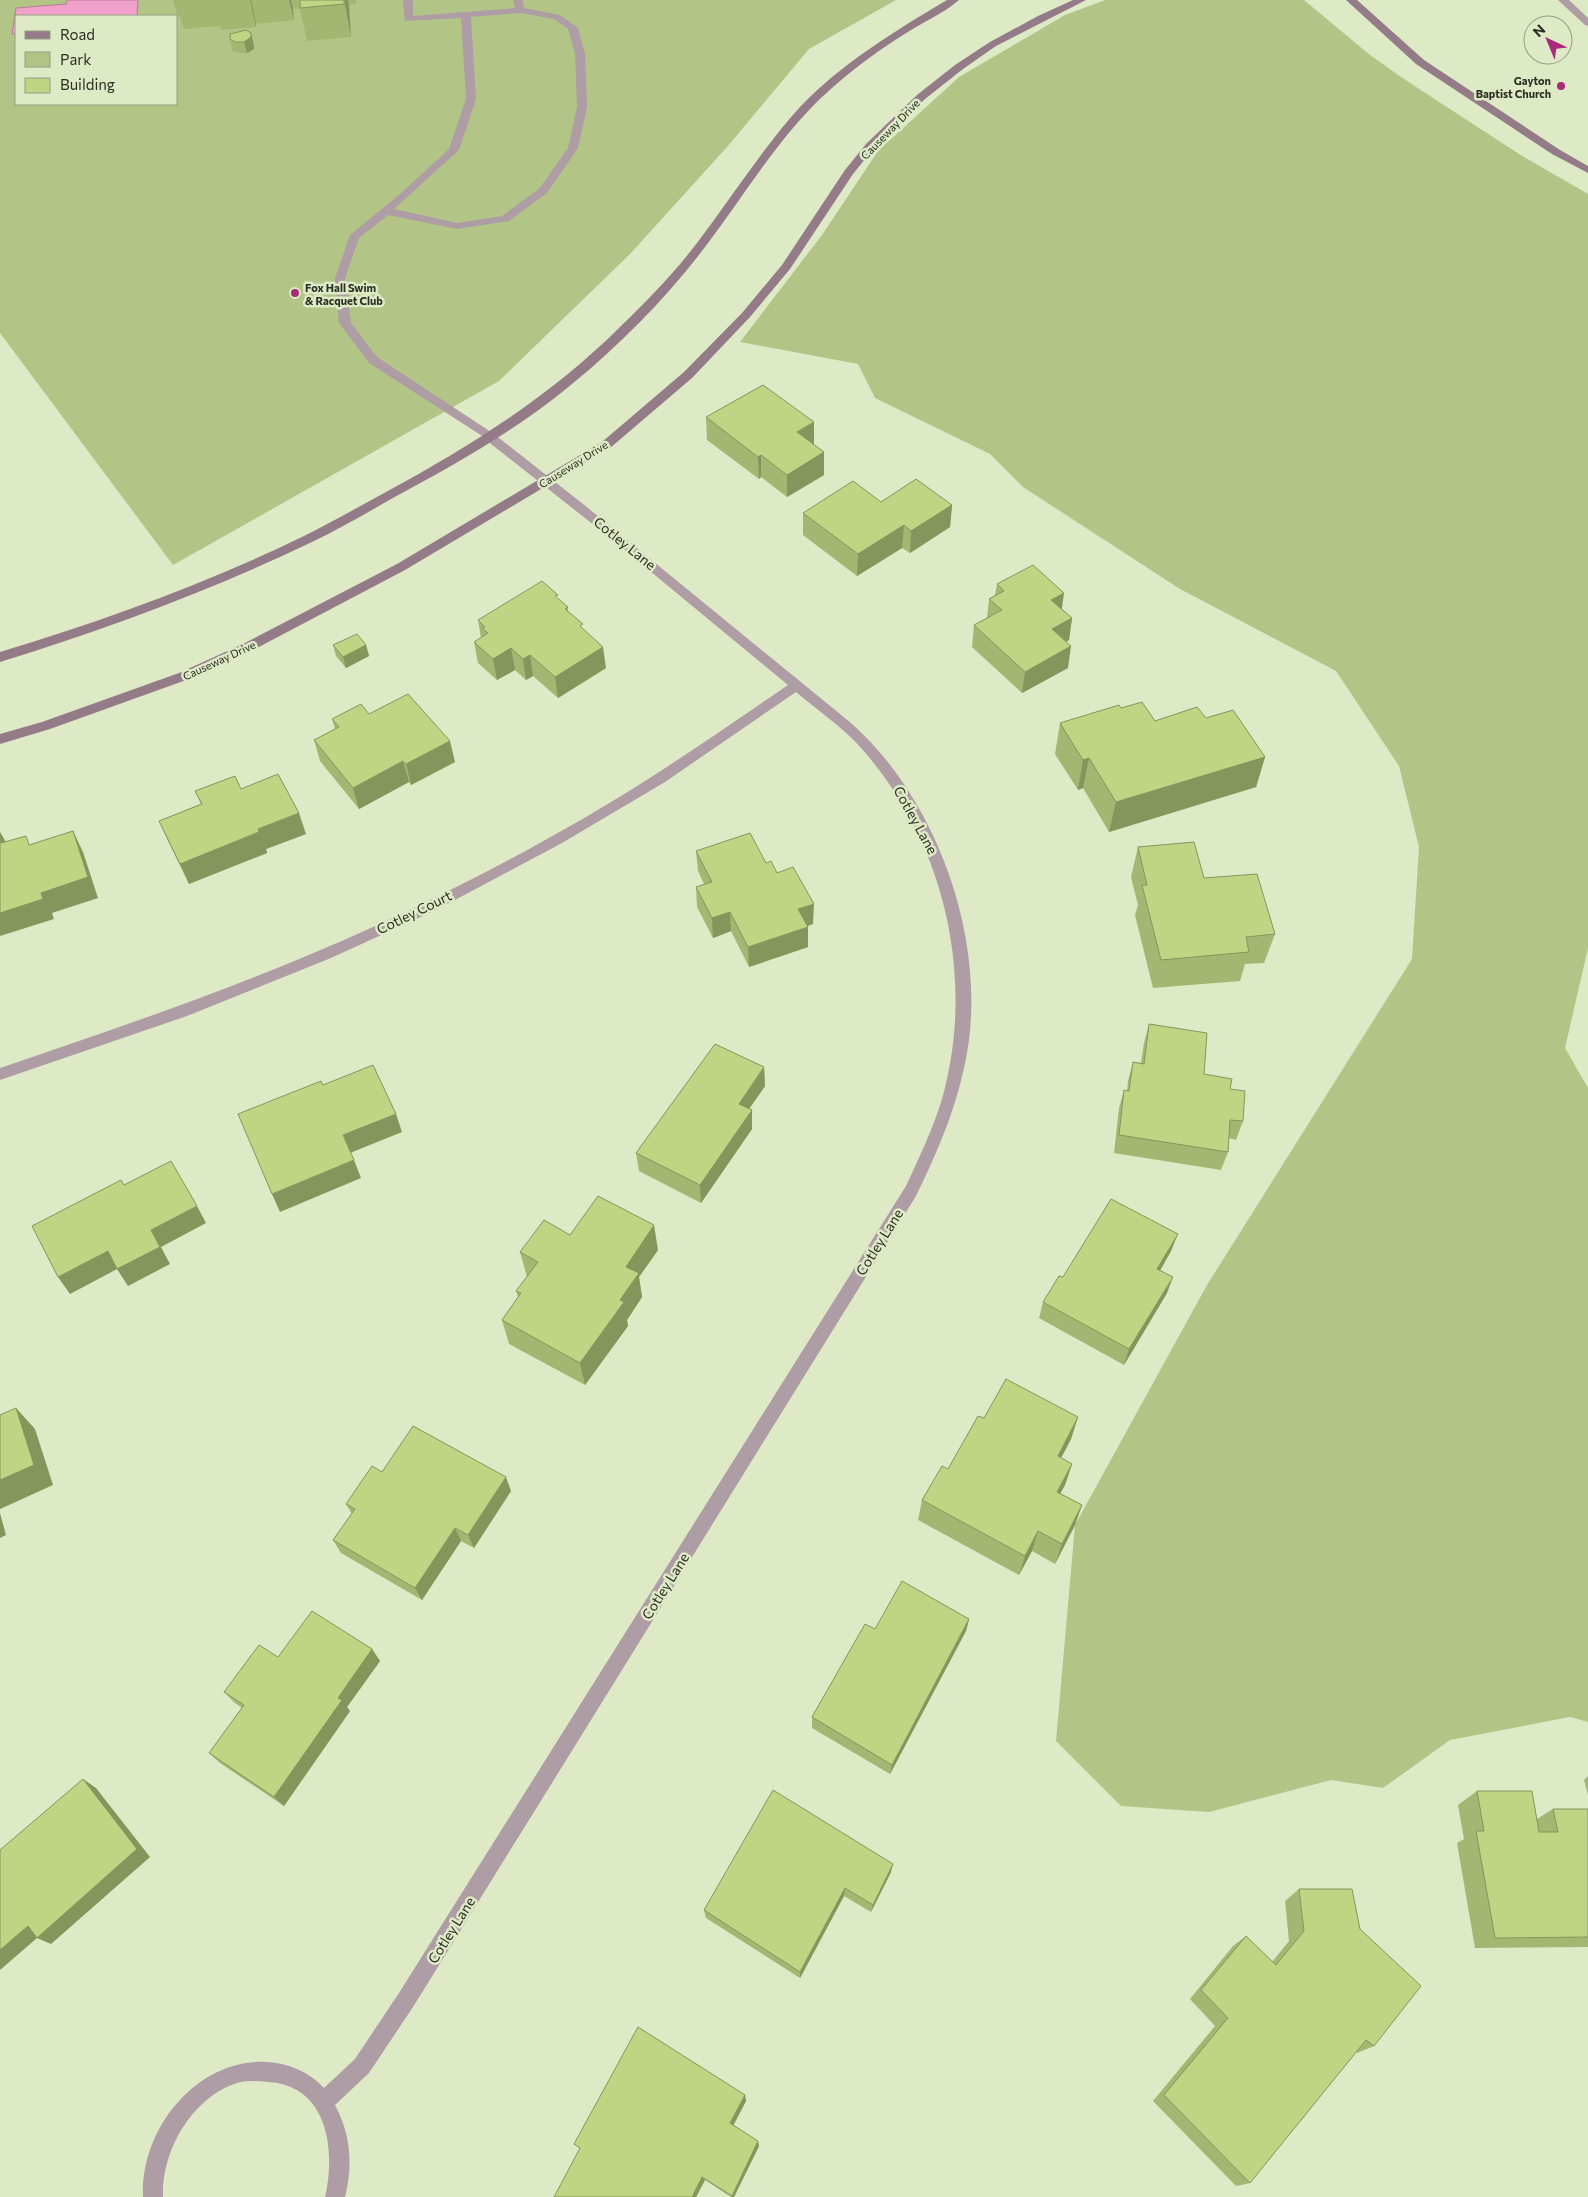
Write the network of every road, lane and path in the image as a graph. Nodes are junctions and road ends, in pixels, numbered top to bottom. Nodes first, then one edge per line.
1 (408, 0) edge
2 (954, 0) edge
3 (1082, 0) edge
4 (1351, 0) edge
5 (1564, 0) edge
6 (519, 5) edge
7 (466, 16) junction
8 (1588, 23) edge
9 (1588, 170) edge
10 (386, 211) junction
11 (490, 437) junction
12 (547, 481) junction
13 (0, 657) edge
14 (797, 685) junction
15 (0, 739) edge
16 (0, 1074) edge
17 (323, 2103) junction
18 (153, 2197) edge
19 (336, 2197) edge

1 - 7 street
2 - 11 street
3 - 12 street, Causeway Drive
4 - 9 street
5 - 8 street
6 - 7 street
6 - 10 street
7 - 10 street, Cotley Lane
10 - 11 street, Cotley Lane
11 - 12 street, Cotley Lane
11 - 13 street
12 - 14 street, Cotley Lane
12 - 15 street, Causeway Drive
14 - 16 street, Cotley Court
14 - 17 street, Cotley Lane
17 - 18 street
17 - 19 street

